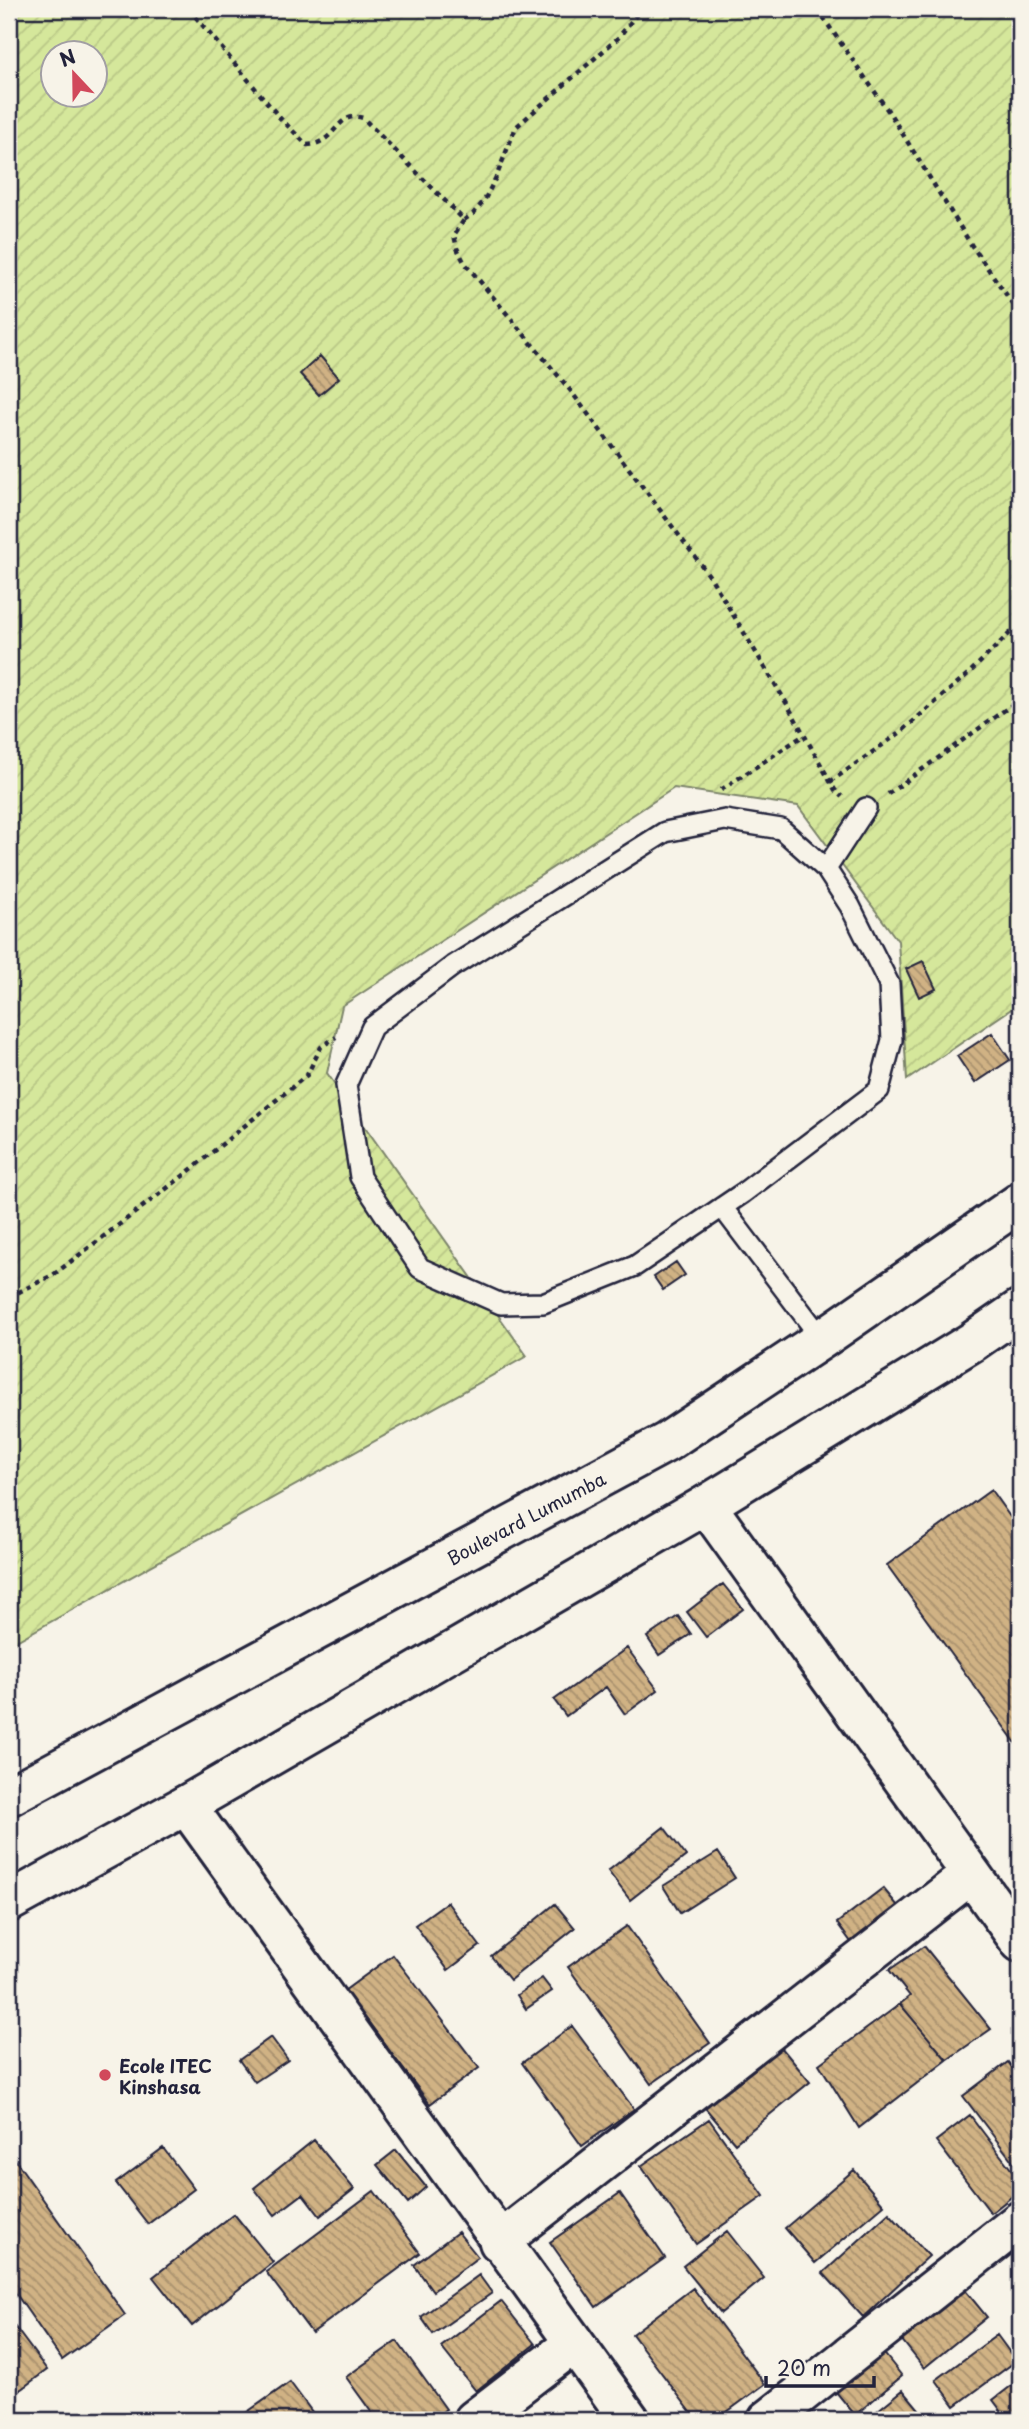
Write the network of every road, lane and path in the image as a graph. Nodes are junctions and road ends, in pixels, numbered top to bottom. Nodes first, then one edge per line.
1 (189, 9) edge
2 (640, 9) edge
3 (817, 9) edge
4 (464, 220) junction
5 (1020, 314) edge
6 (1020, 634) edge
7 (1020, 699) edge
8 (830, 782) junction
9 (866, 808) junction
10 (826, 869) junction
11 (1020, 1202) edge
12 (722, 1207) junction
13 (1020, 1309) edge
14 (822, 1339) junction
15 (706, 1505) junction
16 (13, 1786) edge
17 (186, 1805) junction
18 (970, 1875) junction
19 (9, 1902) edge
20 (1020, 1942) edge
21 (1020, 2221) edge
22 (499, 2242) junction
23 (573, 2344) junction
24 (474, 2420) edge
25 (630, 2420) edge
26 (768, 2420) edge

1 - 4 path
2 - 4 path
3 - 5 path
4 - 8 path
6 - 8 path
7 - 9 path
8 - 9 path
9 - 10 lane
10 - 12 lane
10 - 12 lane
11 - 14 main road, Boulevard Lumumba
12 - 14 lane
13 - 15 main road
14 - 16 main road, Boulevard Lumumba
15 - 17 main road
15 - 18 main road
17 - 19 main road
17 - 22 main road
18 - 20 main road
18 - 22 main road
21 - 26 main road
22 - 23 main road
23 - 24 main road
23 - 25 main road

